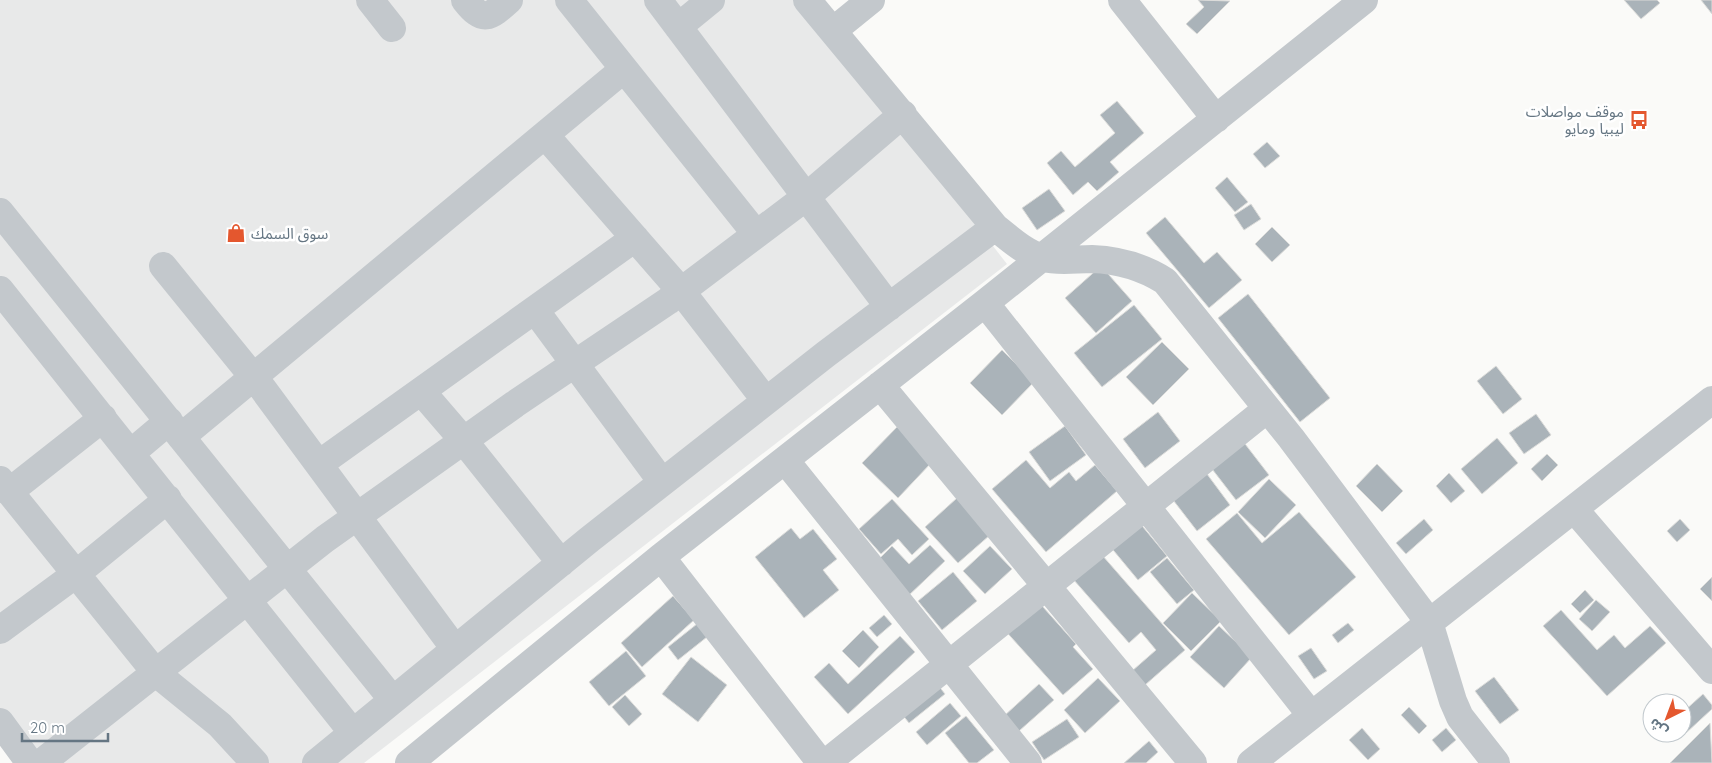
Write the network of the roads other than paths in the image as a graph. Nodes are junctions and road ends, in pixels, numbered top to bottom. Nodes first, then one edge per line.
1 (370, 0) edge
2 (465, 0) edge
3 (510, 0) edge
4 (569, 0) edge
5 (658, 0) edge
6 (711, 0) edge
7 (807, 0) edge
8 (871, 0) edge
9 (1122, 0) edge
10 (1364, 0) edge
11 (678, 27) junction
12 (392, 28) dead end
13 (834, 30) junction
14 (624, 69) junction
15 (903, 114) junction
16 (1216, 119) junction
17 (545, 135) junction
18 (806, 197) junction
19 (0, 212) edge
20 (995, 227) junction
21 (756, 234) junction
22 (635, 238) junction
23 (1042, 258) junction
24 (163, 266) dead end
25 (0, 290) edge
26 (681, 291) junction
27 (985, 303) junction
28 (889, 307) junction
29 (535, 310) junction
30 (575, 364) junction
31 (254, 378) junction
32 (880, 386) junction
33 (421, 391) junction
34 (1712, 400) edge
35 (766, 401) junction
36 (1266, 408) junction
37 (103, 418) junction
38 (175, 429) junction
39 (464, 440) junction
40 (131, 454) junction
41 (784, 460) junction
42 (320, 464) junction
43 (662, 482) junction
44 (5, 486) edge
45 (168, 499) junction
46 (1145, 506) junction
47 (1574, 508) junction
48 (358, 515) junction
49 (661, 557) junction
50 (561, 562) junction
51 (287, 568) junction
52 (76, 574) junction
53 (1046, 586) junction
54 (248, 600) junction
55 (1430, 622) junction
56 (0, 630) edge
57 (455, 649) junction
58 (950, 665) junction
59 (1712, 670) edge
60 (156, 673) junction
61 (392, 699) junction
62 (1312, 715) junction
63 (0, 722) edge
64 (353, 733) junction
65 (419, 760) edge
66 (30, 763) edge
67 (41, 763) edge
68 (255, 763) edge
69 (316, 763) edge
70 (822, 763) edge
71 (826, 763) edge
72 (1028, 763) edge
73 (1193, 763) edge
74 (1251, 763) edge
75 (1496, 763) edge

1 - 12 street
2 - 3 street
4 - 14 street
5 - 11 street
6 - 11 street
7 - 13 street
8 - 13 street
9 - 16 street
10 - 16 street
11 - 18 street
13 - 15 street
14 - 17 street
14 - 21 street
15 - 18 street
15 - 20 street
16 - 23 street
17 - 22 street
17 - 31 street
18 - 21 street
18 - 28 street
19 - 38 street
20 - 23 street
20 - 28 street
21 - 26 street
22 - 26 street
22 - 29 street
23 - 27 street
23 - 36 street
24 - 31 street
25 - 37 street
26 - 30 street
26 - 35 street
27 - 32 street
27 - 46 street
28 - 35 street
29 - 30 street
29 - 33 street
30 - 39 street
30 - 43 street
31 - 38 street
31 - 42 street
32 - 41 street
32 - 53 street
33 - 39 street
33 - 42 street
34 - 47 street
35 - 43 street
36 - 46 street
36 - 55 street
37 - 40 street
37 - 44 street
38 - 40 street
38 - 51 street
39 - 48 street
39 - 50 street
40 - 45 street
41 - 49 street
41 - 58 street
42 - 48 street
43 - 50 street
44 - 52 street
45 - 52 street
45 - 54 street
46 - 53 street
46 - 62 street
47 - 55 street
47 - 59 street
48 - 51 street
48 - 57 street
49 - 65 street
49 - 70 street
50 - 57 street
51 - 54 street
51 - 61 street
52 - 56 street
52 - 60 street
53 - 58 street
53 - 73 street
54 - 60 street
54 - 64 street
55 - 62 street
55 - 75 street
57 - 61 street
58 - 71 street
58 - 72 street
60 - 67 street
60 - 68 street
61 - 64 street
62 - 74 street
63 - 66 street
64 - 69 street

